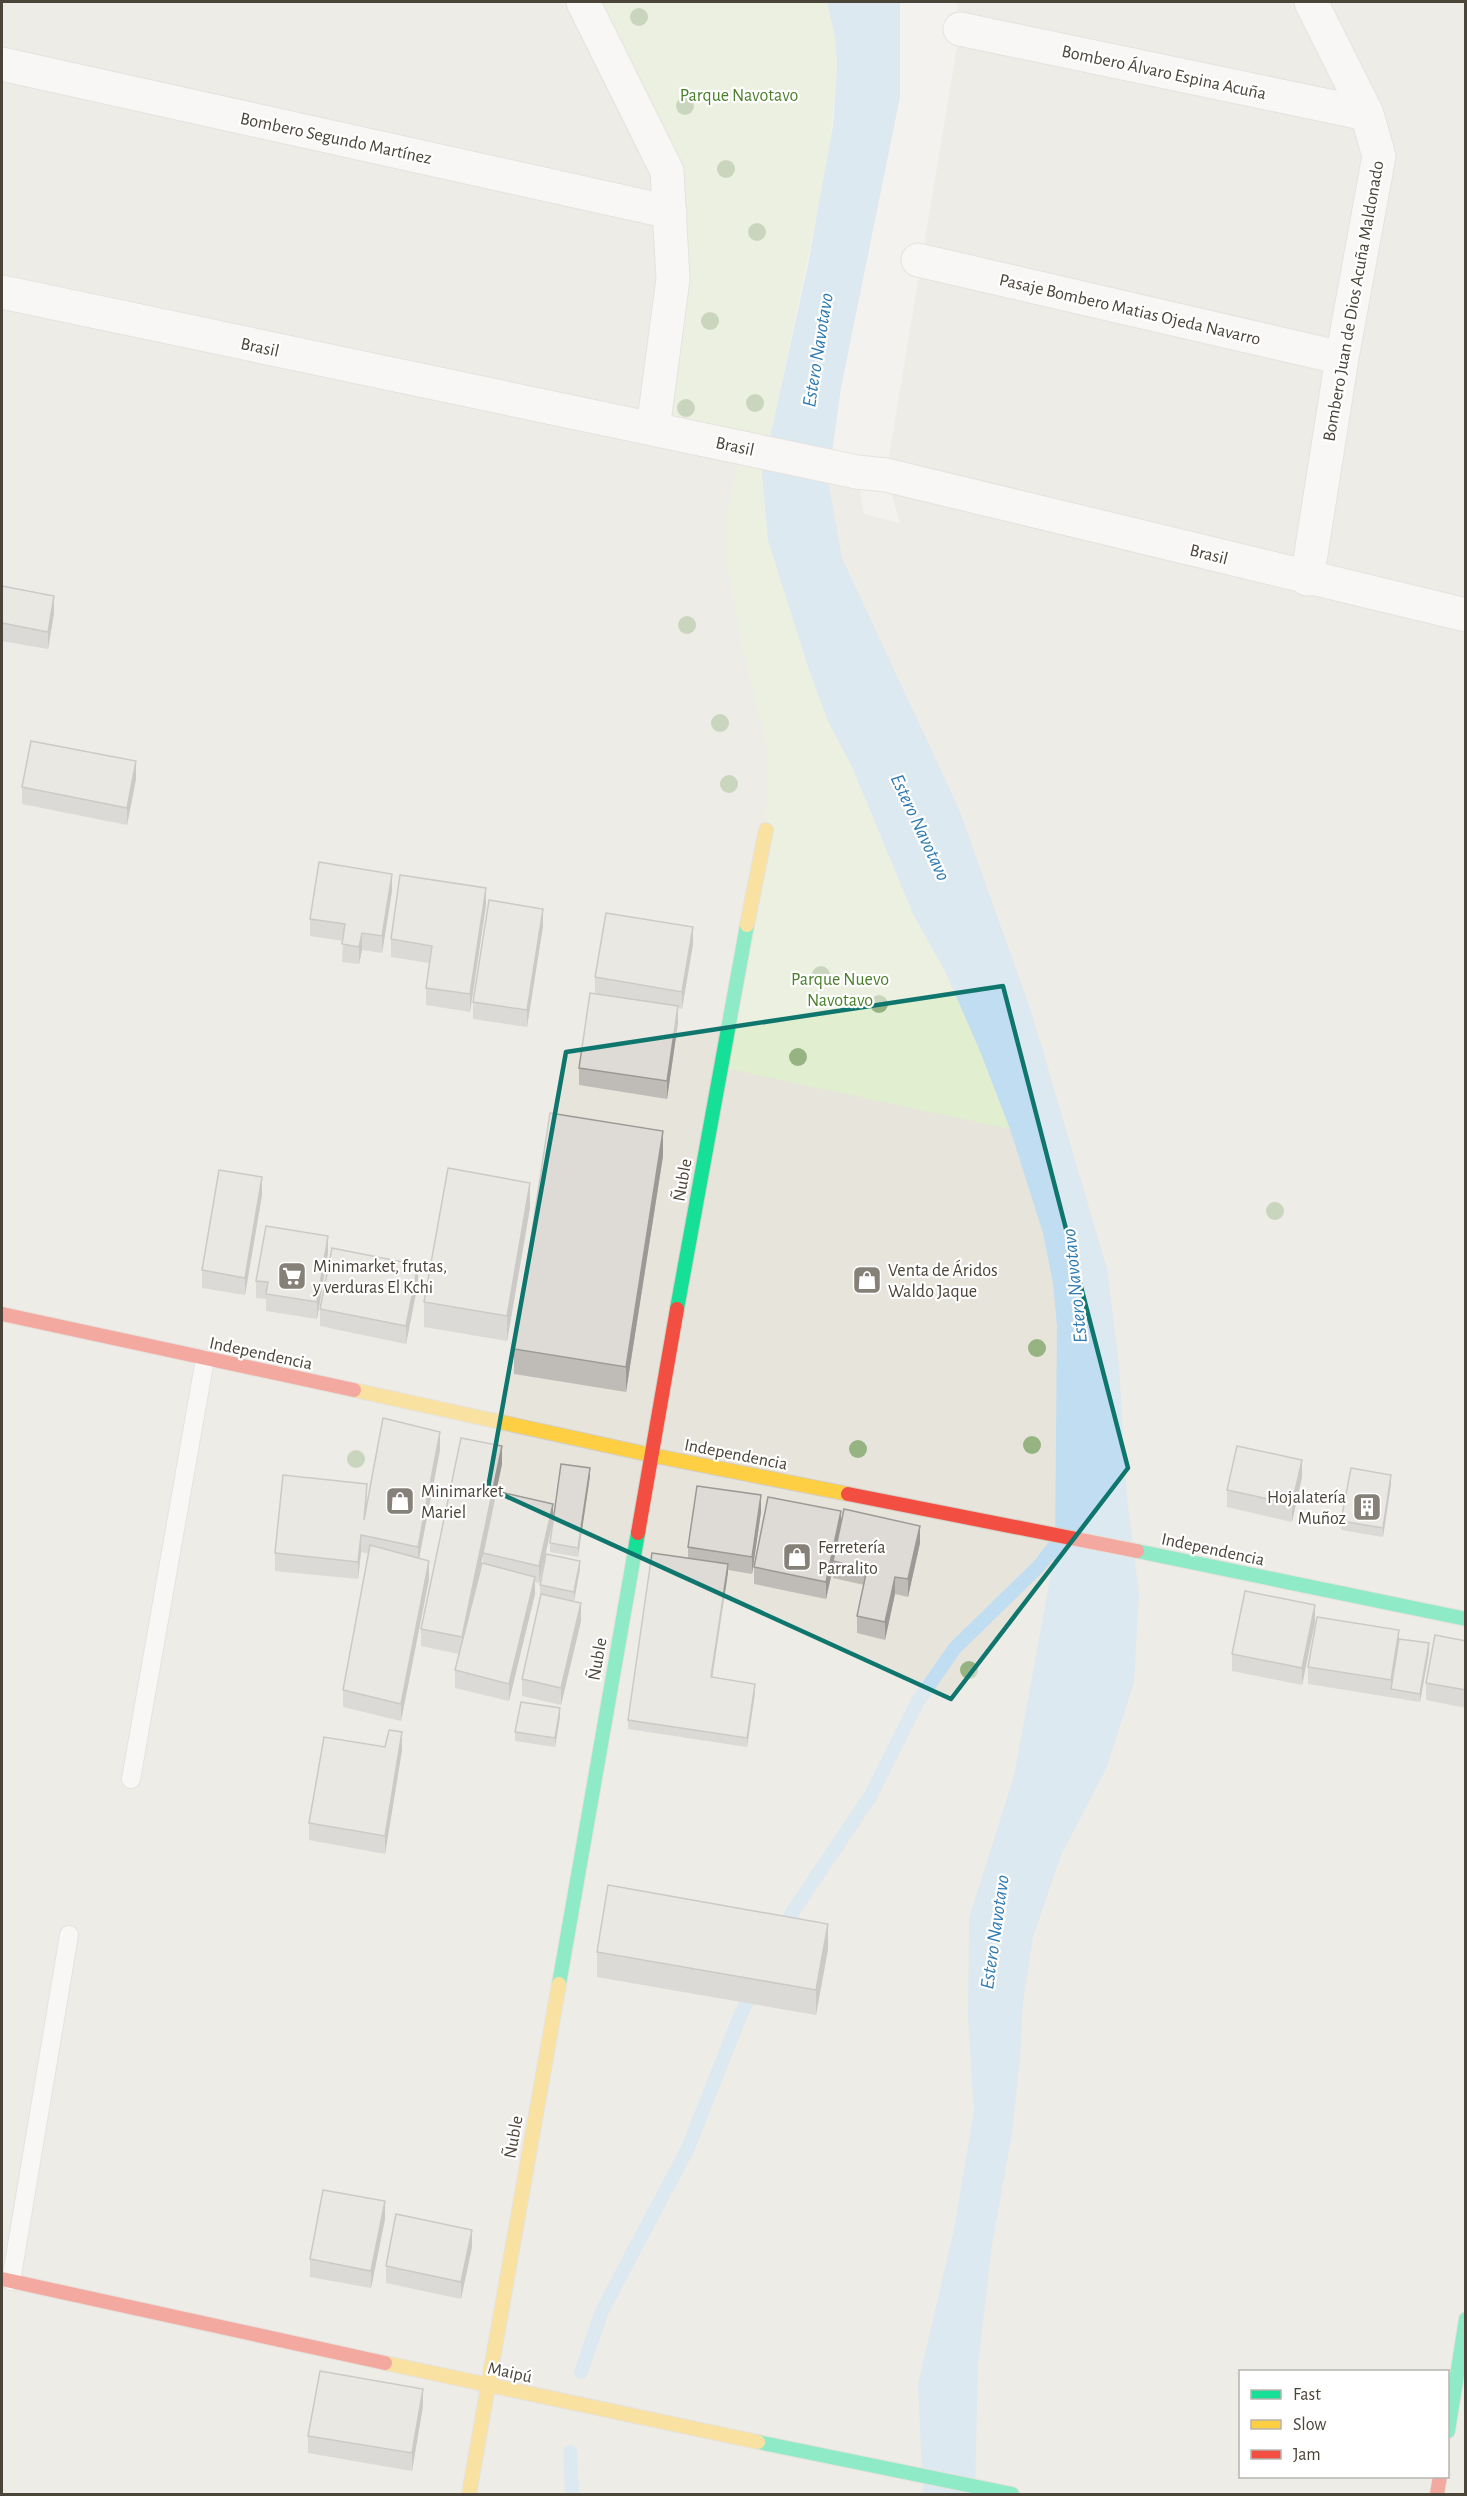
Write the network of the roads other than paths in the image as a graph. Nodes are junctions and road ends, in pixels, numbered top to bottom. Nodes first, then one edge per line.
1 (583, 2) edge
2 (1311, 2) edge
3 (960, 29) dead end
4 (2, 64) edge
5 (1367, 114) junction
6 (670, 212) junction
7 (918, 260) dead end
8 (2, 292) edge
9 (1342, 358) junction
10 (652, 429) junction
11 (1307, 579) junction
12 (1466, 615) edge
13 (766, 830) dead end
14 (2, 1314) edge
15 (205, 1359) junction
16 (651, 1455) junction
17 (1466, 1619) edge
18 (131, 1779) dead end
19 (69, 1935) dead end
20 (6, 2280) edge
21 (1466, 2319) edge
22 (487, 2386) junction
23 (1449, 2425) edge
24 (1440, 2478) edge
25 (469, 2494) edge
26 (1012, 2494) edge
27 (1437, 2494) edge

1 - 6 street
2 - 5 street, Bombero Juan de Dios Acuña Maldonado
3 - 5 street, Bombero Álvaro Espina Acuña
4 - 6 street, Bombero Segundo Martínez
5 - 9 street, Bombero Juan de Dios Acuña Maldonado
6 - 10 street
7 - 9 street, Pasaje Bombero Matias Ojeda Navarro
8 - 10 street, Brasil
9 - 11 street, Bombero Juan de Dios Acuña Maldonado
10 - 11 street, Brasil
11 - 12 street, Brasil
13 - 16 street, Ñuble
14 - 15 street, Independencia
15 - 16 street, Independencia
15 - 18 lane
16 - 17 street, Independencia
16 - 22 street, Ñuble
19 - 20 lane
20 - 22 street, Maipú
21 - 23 street
22 - 25 street, Ñuble
22 - 26 street, Maipú
24 - 27 street

